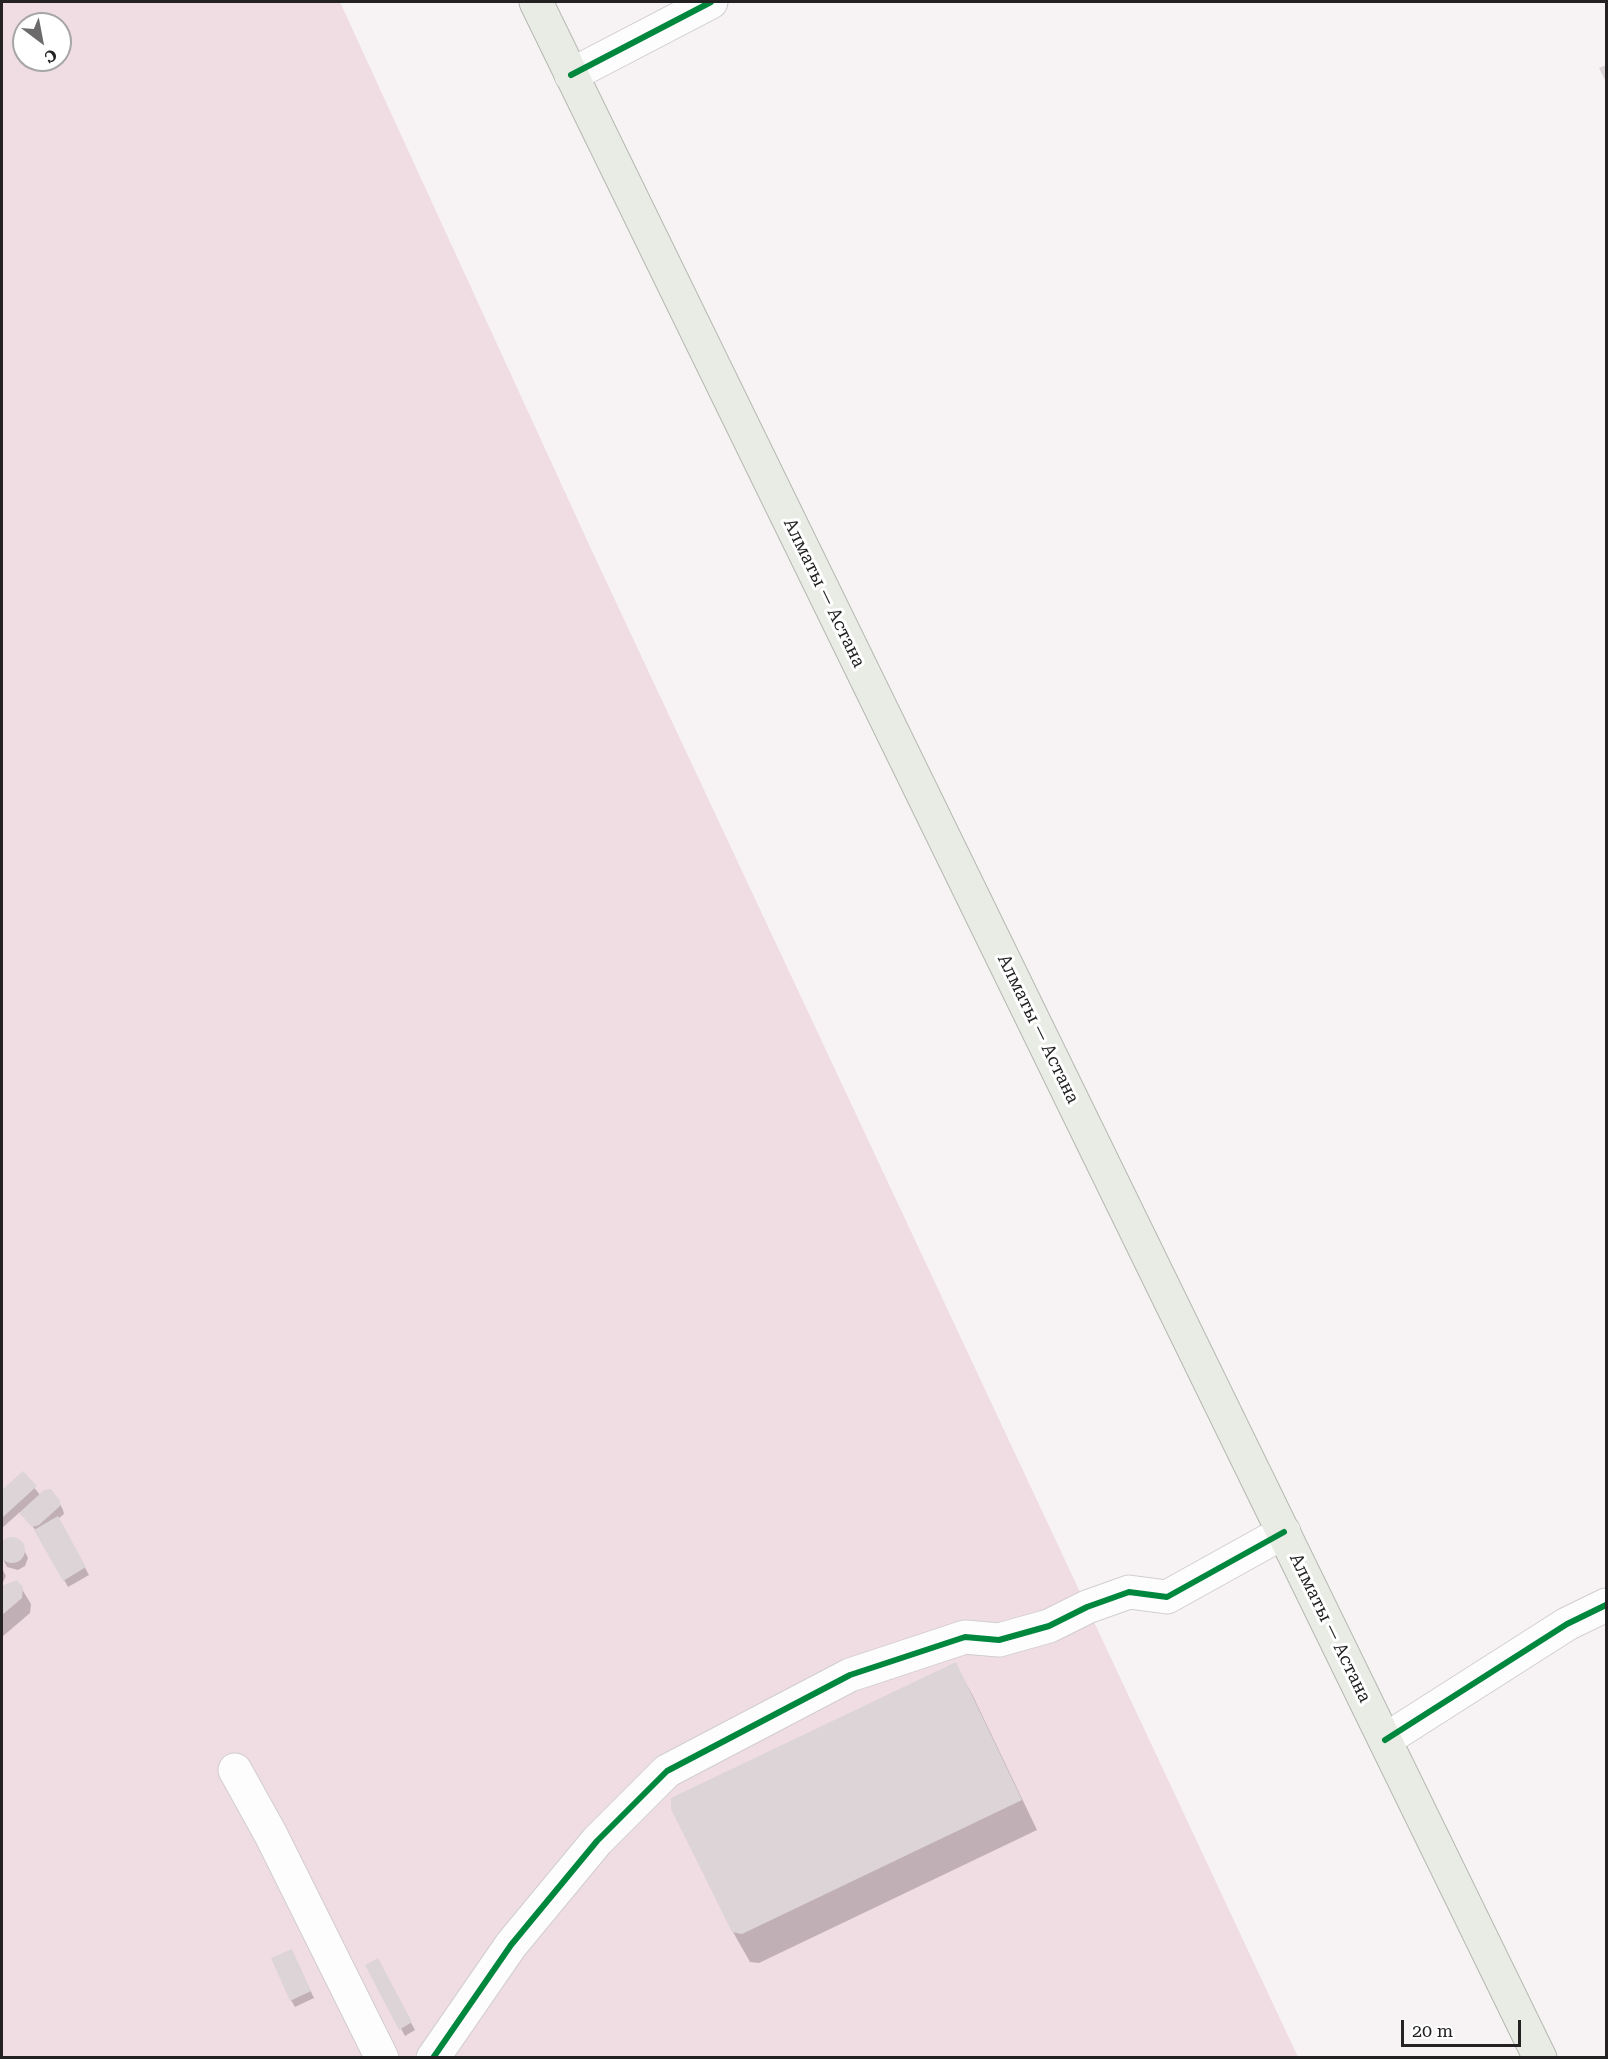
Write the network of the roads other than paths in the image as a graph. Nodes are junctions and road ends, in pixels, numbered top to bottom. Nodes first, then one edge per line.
1 (536, 2) edge
2 (711, 2) edge
3 (571, 75) junction
4 (1284, 1532) junction
5 (1606, 1605) edge
6 (1385, 1740) junction
7 (235, 1770) dead end
8 (382, 2058) edge
9 (433, 2058) edge
10 (1540, 2058) edge

1 - 3 highway, Алматы — Астана
2 - 3 street
3 - 4 highway, Алматы — Астана
4 - 6 highway, Алматы — Астана
4 - 9 street
5 - 6 street
6 - 10 highway, Алматы — Астана
7 - 8 street

